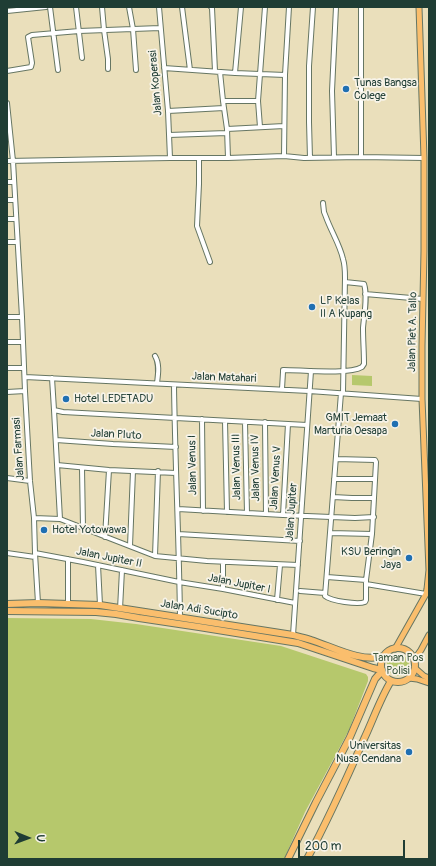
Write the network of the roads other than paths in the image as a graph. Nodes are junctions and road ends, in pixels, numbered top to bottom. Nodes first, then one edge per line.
1 (46, 7) edge
2 (50, 7) edge
3 (76, 7) edge
4 (102, 7) edge
5 (130, 7) edge
6 (159, 7) edge
7 (182, 7) edge
8 (212, 7) edge
9 (241, 7) edge
10 (265, 7) edge
11 (289, 7) edge
12 (313, 7) edge
13 (336, 7) edge
14 (361, 7) edge
15 (420, 7) edge
16 (7, 11) edge
17 (160, 28) junction
18 (133, 29) junction
19 (104, 30) junction
20 (79, 31) junction
21 (53, 33) junction
22 (82, 58) dead end
23 (164, 68) junction
24 (108, 69) dead end
25 (58, 70) dead end
26 (136, 70) dead end
27 (190, 70) junction
28 (7, 71) edge
29 (218, 72) junction
30 (235, 73) junction
31 (260, 74) junction
32 (285, 75) junction
33 (258, 100) junction
34 (223, 101) junction
35 (7, 103) edge
36 (224, 108) junction
37 (7, 110) edge
38 (168, 111) junction
39 (284, 126) junction
40 (260, 127) junction
41 (227, 131) junction
42 (169, 135) junction
43 (284, 156) junction
44 (334, 157) junction
45 (361, 157) junction
46 (170, 158) junction
47 (199, 158) junction
48 (228, 158) junction
49 (310, 158) junction
50 (424, 158) junction
51 (7, 161) edge
52 (13, 161) junction
53 (7, 182) edge
54 (13, 182) junction
55 (7, 200) edge
56 (15, 200) junction
57 (323, 203) dead end
58 (16, 218) junction
59 (7, 219) edge
60 (7, 242) edge
61 (17, 242) junction
62 (210, 262) dead end
63 (345, 282) junction
64 (365, 294) junction
65 (423, 299) junction
66 (7, 317) edge
67 (22, 318) junction
68 (7, 342) edge
69 (22, 342) junction
70 (155, 356) dead end
71 (7, 368) edge
72 (24, 368) junction
73 (311, 370) junction
74 (344, 371) junction
75 (25, 377) junction
76 (52, 378) junction
77 (157, 384) junction
78 (174, 385) junction
79 (282, 389) junction
80 (25, 391) junction
81 (309, 391) junction
82 (7, 392) edge
83 (342, 393) junction
84 (422, 399) junction
85 (54, 410) junction
86 (174, 418) junction
87 (202, 419) junction
88 (225, 420) junction
89 (245, 422) junction
90 (264, 422) junction
91 (288, 424) junction
92 (307, 425) junction
93 (56, 440) junction
94 (176, 447) junction
95 (336, 459) junction
96 (57, 465) junction
97 (82, 468) junction
98 (427, 469) edge
99 (109, 470) junction
100 (133, 471) junction
101 (158, 471) junction
102 (176, 472) junction
103 (7, 478) edge
104 (334, 479) junction
105 (375, 479) junction
106 (30, 481) junction
107 (333, 496) junction
108 (374, 498) junction
109 (178, 509) junction
110 (203, 511) junction
111 (227, 512) junction
112 (247, 513) junction
113 (266, 514) junction
114 (283, 515) junction
115 (301, 515) junction
116 (332, 516) junction
117 (374, 517) junction
118 (34, 518) junction
119 (60, 519) junction
120 (83, 528) junction
121 (330, 533) junction
122 (178, 534) junction
123 (372, 534) junction
124 (105, 537) junction
125 (300, 541) junction
126 (130, 546) junction
127 (7, 554) edge
128 (35, 555) junction
129 (155, 556) junction
130 (68, 559) junction
131 (179, 559) junction
132 (223, 562) junction
133 (98, 565) junction
134 (280, 565) junction
135 (298, 565) junction
136 (122, 570) junction
137 (327, 577) junction
138 (179, 582) junction
139 (366, 582) junction
140 (223, 589) junction
141 (300, 592) dead end
142 (325, 593) junction
143 (426, 594) junction
144 (277, 600) junction
145 (38, 603) junction
146 (295, 603) junction
147 (7, 604) edge
148 (68, 604) junction
149 (100, 605) junction
150 (120, 609) junction
151 (7, 611) edge
152 (180, 617) junction
153 (159, 618) junction
154 (293, 635) junction
155 (429, 635) edge
156 (395, 648) junction
157 (384, 656) junction
158 (414, 660) junction
159 (415, 668) junction
160 (382, 670) junction
161 (409, 678) junction
162 (429, 678) edge
163 (391, 681) junction
164 (429, 682) edge
165 (288, 859) edge
166 (307, 859) edge

1 - 16 street
2 - 21 street
3 - 20 street
4 - 19 street
5 - 18 street
6 - 17 street, Jalan Koperasi
7 - 27 street
8 - 29 street
9 - 30 street
10 - 31 street
11 - 32 street
12 - 49 street
13 - 44 street
14 - 45 street
15 - 50 main road, Jalan Piet A. Tallo
17 - 18 street
17 - 23 street, Jalan Koperasi
18 - 19 street
18 - 26 street
19 - 20 street
19 - 24 street
20 - 21 street
20 - 22 street
21 - 25 street
21 - 28 street
23 - 27 street
23 - 38 street, Jalan Koperasi
27 - 29 street
29 - 30 street
29 - 34 street
30 - 31 street
31 - 32 street
31 - 33 street
32 - 39 street
33 - 34 street
33 - 40 street
34 - 36 street
35 - 37 street, Jalan Farmasi
36 - 38 street
36 - 41 street
37 - 52 street, Jalan Farmasi
38 - 42 street, Jalan Koperasi
39 - 40 street
39 - 43 street
40 - 41 street
41 - 42 street
41 - 48 street
42 - 46 street, Jalan Koperasi
43 - 48 street
43 - 49 street
44 - 45 street
44 - 49 street
45 - 50 street
46 - 47 street
46 - 52 street
47 - 48 street
47 - 62 street
50 - 65 main road, Jalan Piet A. Tallo
51 - 52 street
52 - 54 street, Jalan Farmasi
53 - 54 street
54 - 56 street, Jalan Farmasi
55 - 56 street
56 - 58 street, Jalan Farmasi
57 - 63 street
58 - 59 street
58 - 61 street, Jalan Farmasi
60 - 61 street
61 - 67 street, Jalan Farmasi
63 - 64 street
63 - 74 street
64 - 65 street
64 - 74 street
65 - 84 main road, Jalan Piet A. Tallo
66 - 67 street
67 - 69 street, Jalan Farmasi
68 - 69 street
69 - 72 street, Jalan Farmasi
70 - 77 street
71 - 72 street
72 - 75 street, Jalan Farmasi
73 - 74 street
73 - 79 street
73 - 81 street, Jalan Jupiter
74 - 83 street
75 - 76 street, Jalan Matahari
75 - 80 street, Jalan Farmasi
76 - 77 street, Jalan Matahari
76 - 85 street
77 - 78 street, Jalan Matahari
78 - 79 street, Jalan Matahari
78 - 86 street
79 - 81 street, Jalan Matahari
80 - 82 street
80 - 106 street, Jalan Farmasi
81 - 83 street, Jalan Matahari
81 - 92 street, Jalan Jupiter
83 - 84 street, Jalan Matahari
83 - 95 street
84 - 98 main road, Jalan Piet A. Tallo
85 - 86 street
85 - 93 street
86 - 87 street
86 - 94 street
87 - 88 street
87 - 110 street, Jalan Venus I
88 - 89 street
88 - 111 street
89 - 90 street
89 - 112 street, Jalan Venus III
90 - 91 street
90 - 113 street, Jalan Venus IV
91 - 92 street
91 - 114 street, Jalan Venus V
92 - 115 street, Jalan Jupiter
93 - 94 street, Jalan Pluto
93 - 96 street
94 - 102 street
95 - 104 street
95 - 105 street
96 - 97 street
96 - 119 street
97 - 99 street
97 - 120 street
98 - 143 main road, Jalan Piet A. Tallo
99 - 100 street
99 - 124 street
100 - 101 street
100 - 126 street
101 - 102 street
101 - 129 street
102 - 109 street
103 - 106 street
104 - 105 street
104 - 107 street
105 - 108 street
106 - 118 street, Jalan Farmasi
107 - 108 street
107 - 116 street
108 - 117 street
109 - 110 street
109 - 122 street
110 - 111 street
111 - 112 street
112 - 113 street
113 - 114 street
114 - 115 street, Jalan Venus V
115 - 116 street, Jalan Venus V
115 - 125 street, Jalan Jupiter
116 - 117 street, Jalan Venus V
116 - 121 street
117 - 123 street
118 - 119 street
118 - 128 street, Jalan Farmasi
119 - 120 street
120 - 124 street
121 - 123 street
121 - 137 street
122 - 125 street
122 - 131 street
123 - 139 street
124 - 126 street
125 - 135 street, Jalan Jupiter
126 - 129 street
127 - 128 street, Jalan Jupiter II
128 - 130 street, Jalan Jupiter II
128 - 145 street, Jalan Farmasi
129 - 131 street
130 - 133 street, Jalan Jupiter II
130 - 148 street
131 - 132 street
131 - 138 street
132 - 134 street
132 - 140 street
133 - 136 street, Jalan Jupiter II
133 - 149 street
134 - 135 street
134 - 144 street
135 - 146 street, Jalan Jupiter
136 - 138 street, Jalan Jupiter II
136 - 150 street
137 - 139 street
137 - 142 street
138 - 140 street, Jalan Jupiter I
138 - 152 street
139 - 142 street
139 - 143 street
140 - 144 street, Jalan Jupiter I
141 - 142 street
143 - 156 main road, Jalan Piet A. Tallo
144 - 146 street, Jalan Jupiter I
145 - 147 highway, Jalan Adi Sucipto
145 - 148 highway, Jalan Adi Sucipto
146 - 154 street, Jalan Jupiter
148 - 149 highway, Jalan Adi Sucipto
149 - 150 highway, Jalan Adi Sucipto
150 - 153 highway, Jalan Adi Sucipto
151 - 153 highway, Jalan Adi Sucipto
152 - 153 highway, Jalan Adi Sucipto
152 - 154 highway, Jalan Adi Sucipto
153 - 160 highway, Jalan Adi Sucipto
154 - 157 highway, Jalan Adi Sucipto
155 - 158 main road
156 - 157 highway
156 - 158 highway
157 - 160 highway
158 - 159 highway
159 - 161 highway
159 - 162 main road
160 - 163 highway
160 - 165 highway
161 - 163 highway
161 - 164 main road
163 - 166 highway

